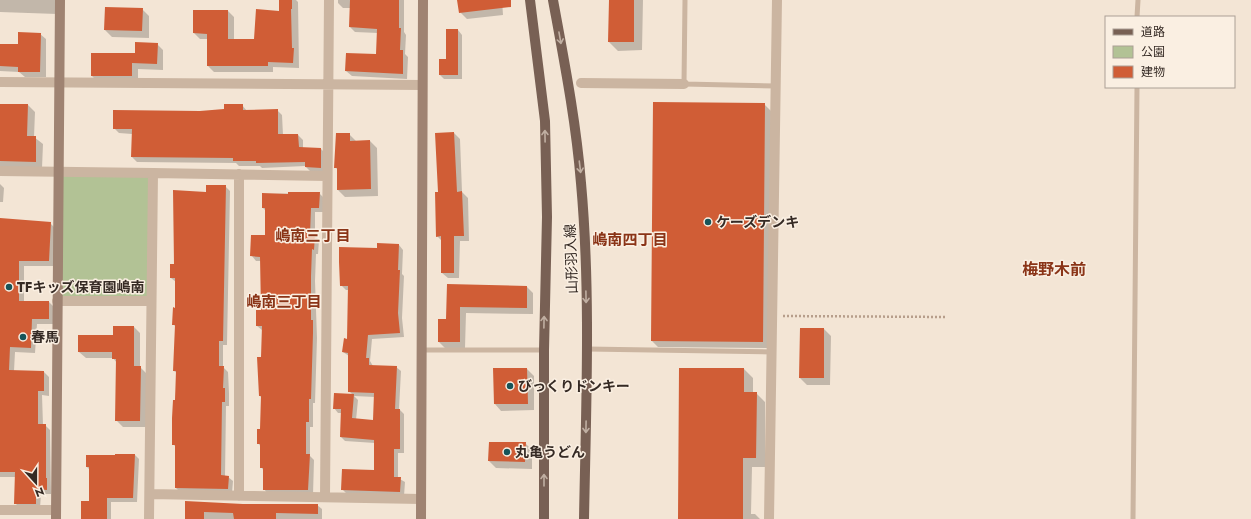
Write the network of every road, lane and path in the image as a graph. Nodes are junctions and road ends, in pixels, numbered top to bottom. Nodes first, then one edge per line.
1 (60, 0) edge
2 (329, 0) edge
3 (423, 0) edge
4 (530, 0) edge
5 (553, 0) edge
6 (685, 0) edge
7 (777, 0) edge
8 (1138, 0) edge
9 (1137, 16) edge
10 (0, 82) edge
11 (59, 83) junction
12 (581, 83) dead end
13 (327, 84) junction
14 (684, 84) junction
15 (422, 86) junction
16 (776, 86) junction
17 (1137, 88) edge
18 (0, 171) edge
19 (58, 171) junction
20 (153, 173) junction
21 (239, 174) junction
22 (327, 176) junction
23 (57, 301) junction
24 (151, 302) junction
25 (773, 316) junction
26 (946, 317) dead end
27 (587, 349) junction
28 (421, 350) junction
29 (544, 350) junction
30 (772, 352) junction
31 (150, 494) junction
32 (239, 496) junction
33 (325, 497) junction
34 (421, 499) junction
35 (0, 510) edge
36 (56, 514) edge
37 (149, 519) edge
38 (421, 519) edge
39 (544, 519) edge
40 (584, 519) edge
41 (769, 519) edge
42 (1133, 519) edge

1 - 11 street
2 - 13 street
3 - 15 street
29 -> 4 main road, 山形羽入線
5 -> 27 main road, 山形羽入線
6 - 14 lane
7 - 16 street
8 - 9 lane
10 - 11 street
11 - 13 street
11 - 19 street
12 - 14 street
13 - 15 street
13 - 22 street
14 - 16 lane
15 - 28 street
16 - 25 street
17 - 42 lane
18 - 19 street
19 - 20 street
19 - 23 street
20 - 21 street
20 - 24 street
21 - 22 street
21 - 32 street
22 - 33 street
23 - 24 street
23 - 36 street
24 - 31 street
25 - 26 path
25 - 30 street
27 - 30 lane
27 -> 40 main road, 山形羽入線
28 - 29 lane
28 - 34 street
39 -> 29 main road, 山形羽入線
30 - 41 street
31 - 32 street
31 - 37 street
32 - 33 street
33 - 34 street
34 - 38 street
35 - 36 street

